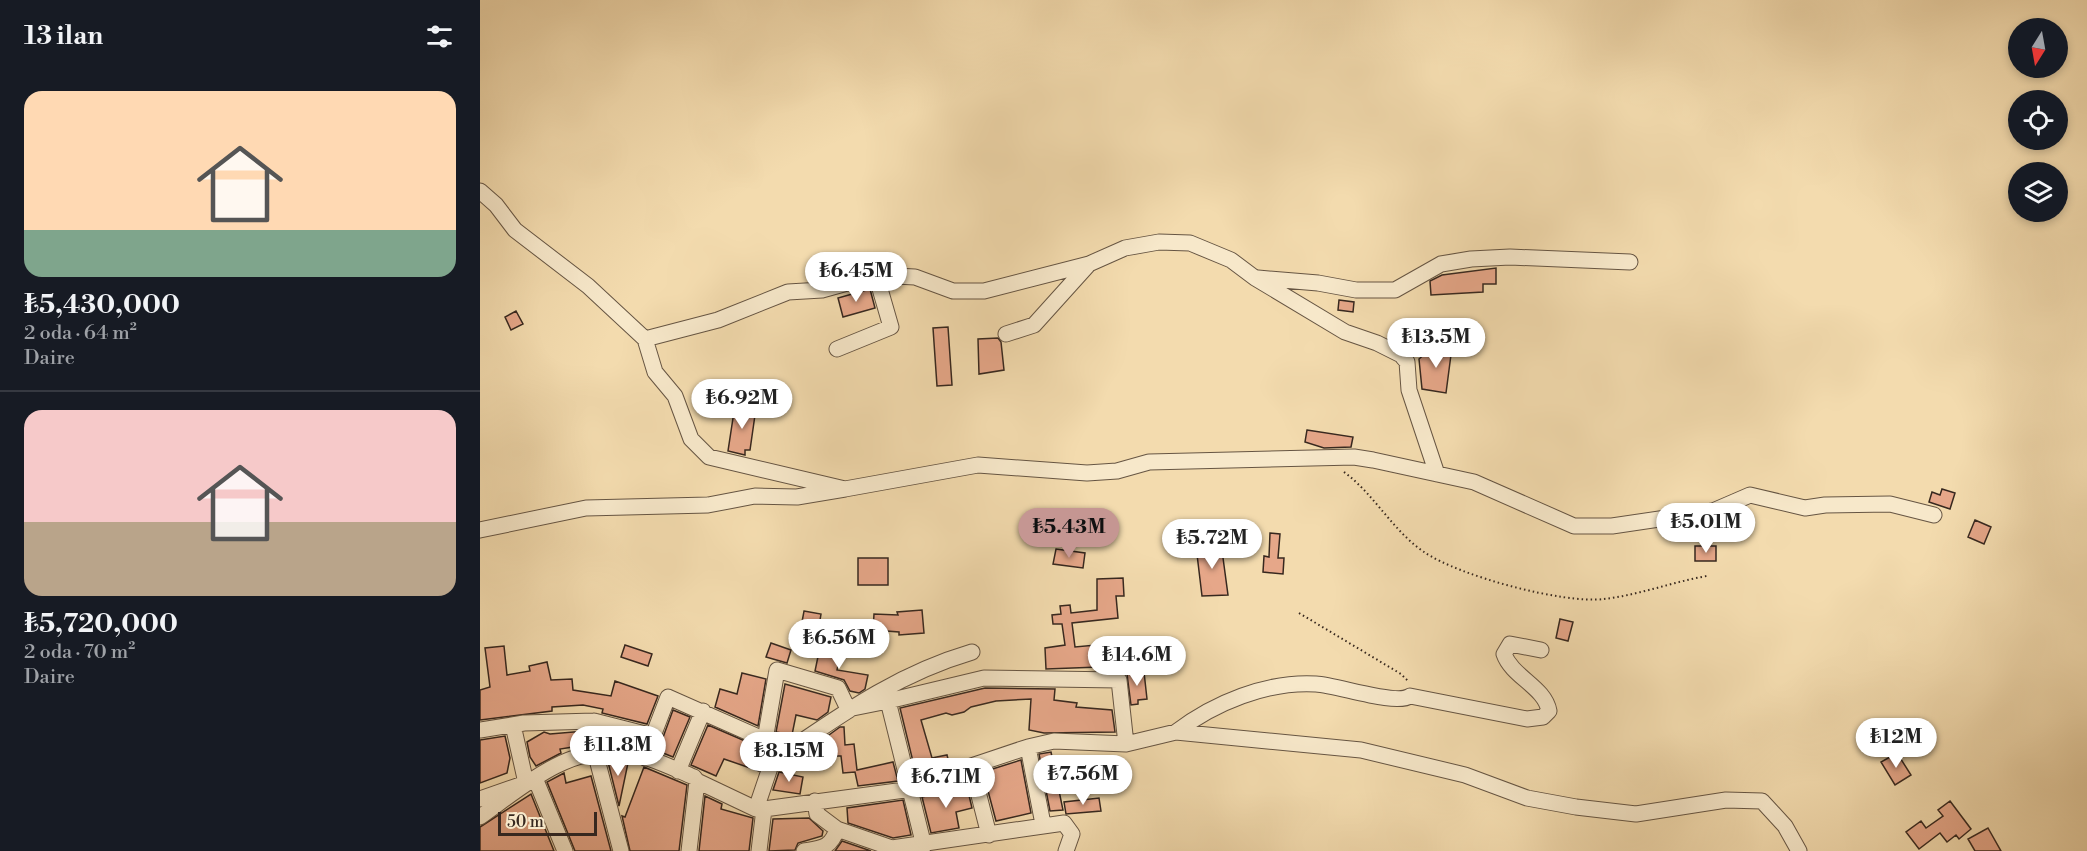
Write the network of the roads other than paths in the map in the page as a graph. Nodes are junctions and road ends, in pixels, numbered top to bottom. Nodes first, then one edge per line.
1 (480, 191) edge
2 (1630, 262) dead end
3 (1089, 264) junction
4 (876, 275) junction
5 (1255, 278) junction
6 (1006, 334) dead end
7 (645, 339) junction
8 (837, 350) dead end
9 (1437, 474) junction
10 (845, 489) junction
11 (1934, 515) dead end
12 (480, 530) edge
13 (1541, 650) dead end
14 (972, 652) dead end
15 (888, 701) junction
16 (848, 709) junction
17 (703, 711) junction
18 (594, 721) junction
19 (513, 725) junction
20 (480, 730) edge
21 (1176, 732) junction
22 (652, 736) junction
23 (772, 742) junction
24 (1126, 744) junction
25 (1028, 747) junction
26 (595, 752) junction
27 (645, 758) junction
28 (678, 771) junction
29 (974, 776) junction
30 (531, 781) junction
31 (697, 781) junction
32 (912, 789) junction
33 (480, 799) edge
34 (815, 801) junction
35 (760, 809) junction
36 (480, 817) edge
37 (1043, 824) junction
38 (837, 829) junction
39 (989, 835) junction
40 (924, 846) junction
41 (826, 849) edge
42 (565, 851) edge
43 (621, 851) edge
44 (690, 851) edge
45 (759, 851) edge
46 (804, 851) edge
47 (1066, 851) edge
48 (1799, 851) edge

1 - 7 street
2 - 5 street
3 - 4 street
3 - 5 street
3 - 6 street
4 - 7 street
4 - 8 street
5 - 9 street
7 - 10 street
9 - 10 street
9 - 11 street
10 - 12 street
13 - 21 street
14 - 16 street
15 - 16 street
15 - 24 street
15 - 32 street
16 - 23 street
16 - 23 street
17 - 22 street
17 - 23 street
17 - 28 street
18 - 19 street
18 - 22 street
18 - 26 street
19 - 20 street
19 - 30 street
21 - 24 street
21 - 48 street
22 - 27 street
23 - 35 street
24 - 25 street
25 - 29 street
25 - 37 street
26 - 27 street
26 - 30 street
26 - 43 street
27 - 28 street
28 - 31 street
29 - 32 street
29 - 39 street
30 - 33 street
30 - 36 street
30 - 42 street
31 - 35 street
31 - 44 street
32 - 34 street
32 - 40 street
34 - 35 street
34 - 38 street
35 - 45 street
37 - 39 street
37 - 47 street
38 - 40 street
38 - 41 street
39 - 40 street
41 - 46 street

